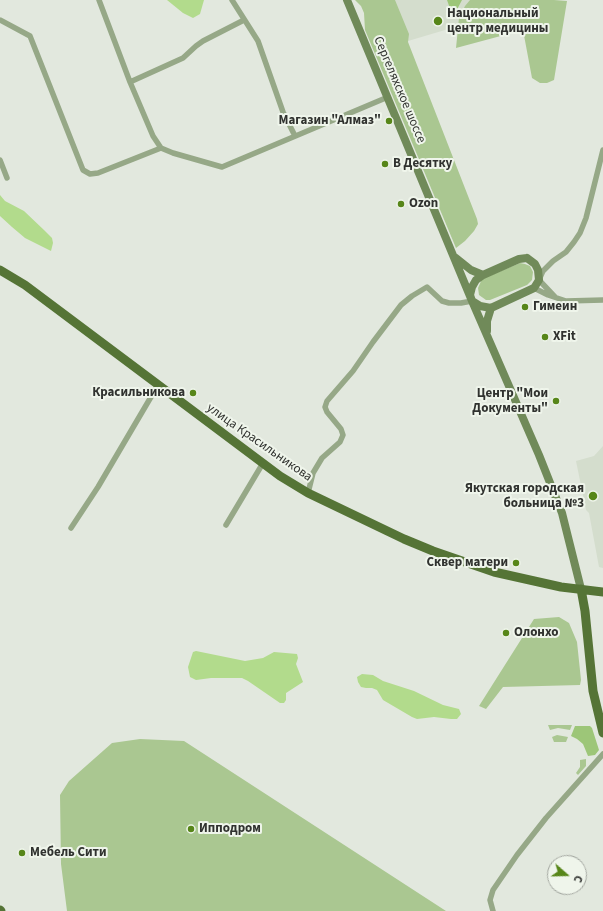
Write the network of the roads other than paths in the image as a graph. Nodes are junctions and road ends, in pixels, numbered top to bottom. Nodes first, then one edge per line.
1 (99, 0) edge
2 (232, 0) edge
3 (347, 0) edge
4 (0, 20) edge
5 (244, 20) junction
6 (130, 82) junction
7 (388, 97) junction
8 (294, 136) junction
9 (161, 148) junction
10 (603, 150) edge
11 (0, 160) edge
12 (7, 178) dead end
13 (454, 257) junction
14 (553, 261) junction
15 (537, 267) junction
16 (0, 270) edge
17 (483, 275) junction
18 (539, 280) junction
19 (534, 288) junction
20 (555, 297) junction
21 (603, 300) edge
22 (472, 301) junction
23 (491, 308) junction
24 (487, 334) junction
25 (158, 385) junction
26 (263, 463) junction
27 (308, 493) junction
28 (226, 525) dead end
29 (71, 528) dead end
30 (581, 589) junction
31 (603, 592) edge
32 (603, 733) edge
33 (603, 754) edge
34 (493, 911) edge

1 - 6 street
2 - 5 street
3 - 7 main road, Сергеляхское шоссе
4 - 9 street
5 - 6 street
5 - 8 street
6 - 9 street
7 - 8 street
7 - 13 main road, Сергеляхское шоссе
8 - 9 street
10 - 14 street
11 - 12 street
13 - 17 main road
13 - 22 main road, Сергеляхское шоссе
14 - 15 street
14 - 18 street
15 - 17 main road
15 - 18 main road
16 - 25 main road, улица Красильникова
17 - 22 main road
18 - 19 main road
18 - 20 street
19 - 20 street
19 - 23 main road
20 - 21 street
22 - 23 main road
22 - 24 main road, Сергеляхское шоссе
22 - 27 street
23 - 24 main road
24 - 30 main road, Сергеляхское шоссе
25 - 26 main road, улица Красильникова
25 - 29 street
26 - 27 main road, улица Красильникова
26 - 28 street
27 - 30 main road, улица Красильникова
30 - 31 main road, улица Красильникова
30 - 32 main road, Сергеляхское шоссе
33 - 34 street

